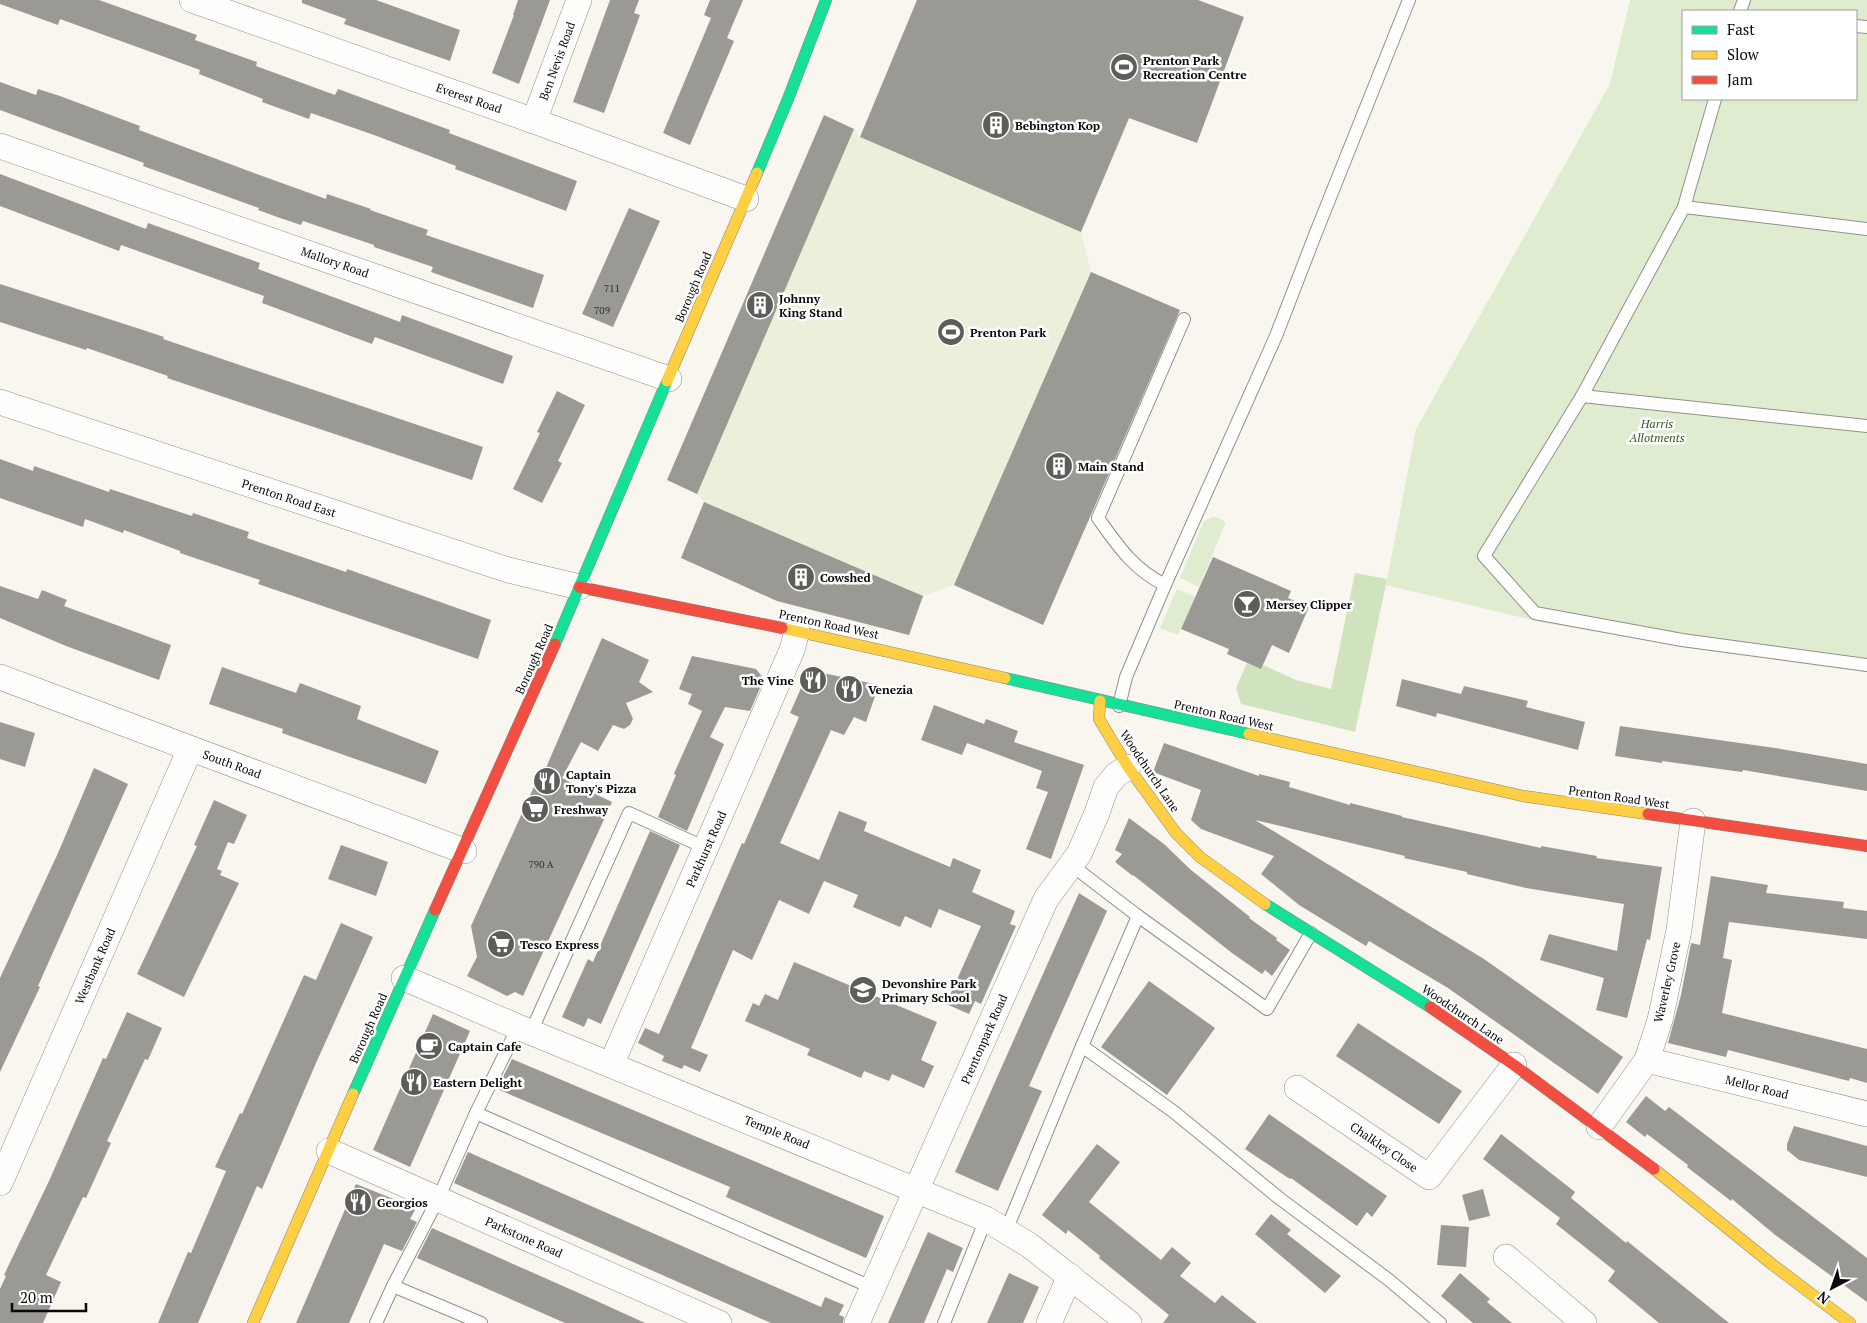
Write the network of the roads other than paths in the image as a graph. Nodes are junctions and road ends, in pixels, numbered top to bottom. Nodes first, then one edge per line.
1 (192, 0) edge
2 (579, 0) edge
3 (826, 0) edge
4 (1409, 0) edge
5 (1715, 100) edge
6 (534, 121) junction
7 (0, 146) edge
8 (746, 199) junction
9 (1684, 207) junction
10 (1867, 229) edge
11 (1184, 319) dead end
12 (670, 379) junction
13 (1582, 396) junction
14 (0, 402) edge
15 (1867, 426) edge
16 (1165, 585) junction
17 (579, 587) junction
18 (797, 631) junction
19 (1867, 665) edge
20 (0, 678) edge
21 (1100, 701) junction
22 (1119, 706) junction
23 (190, 748) junction
24 (1128, 767) junction
25 (1693, 821) junction
26 (1867, 846) edge
27 (706, 848) junction
28 (464, 851) junction
29 (1070, 864) junction
30 (1138, 916) junction
31 (1311, 933) junction
32 (404, 978) junction
33 (525, 1029) junction
34 (1082, 1046) junction
35 (1647, 1060) junction
36 (611, 1065) junction
37 (1514, 1065) junction
38 (1297, 1088) dead end
39 (476, 1113) junction
40 (1867, 1114) edge
41 (1599, 1128) junction
42 (329, 1151) junction
43 (0, 1183) edge
44 (916, 1190) junction
45 (438, 1198) junction
46 (996, 1225) junction
47 (1506, 1257) dead end
48 (1070, 1276) junction
49 (393, 1286) junction
50 (871, 1287) junction
51 (253, 1323) edge
52 (376, 1323) edge
53 (480, 1323) edge
54 (719, 1323) edge
55 (857, 1323) edge
56 (944, 1323) edge
57 (1049, 1323) edge
58 (1129, 1323) edge
59 (1440, 1323) edge
60 (1584, 1323) edge
61 (1850, 1323) edge

1 - 6 street, Everest Road
2 - 6 street, Ben Nevis Road
3 - 8 street, Borough Road
4 - 16 lane
5 - 9 lane
6 - 8 street, Everest Road
7 - 12 street, Mallory Road
8 - 12 street, Borough Road
9 - 10 lane
9 - 13 lane
11 - 16 lane
12 - 17 street, Borough Road
13 - 15 lane
13 - 19 lane
14 - 17 street, Prenton Road East
16 - 22 lane
17 - 18 street, Prenton Road West
17 - 28 street, Borough Road
18 - 21 street, Prenton Road West
18 - 27 street, Parkhurst Road
20 - 23 street, South Road
21 - 22 street, Prenton Road West
21 - 24 street, Woodchurch Lane
22 - 25 street, Prenton Road West
23 - 28 street, South Road
23 - 43 street, Westbank Road
24 - 29 street, Prentonpark Road
24 - 31 street, Woodchurch Lane
25 - 26 street, Prenton Road West
25 - 35 street, Waverley Grove
27 - 33 lane
27 - 36 street, Parkhurst Road
28 - 32 street, Borough Road
29 - 30 lane
29 - 44 street, Prentonpark Road
30 - 31 lane
30 - 34 lane
31 - 37 street, Woodchurch Lane
32 - 33 street, Temple Road
32 - 42 street, Borough Road
33 - 36 street, Temple Road
33 - 39 lane
34 - 46 lane
34 - 59 lane
35 - 40 street, Mellor Road
35 - 41 street, Waverley Grove
36 - 44 street, Temple Road
37 - 38 street, Chalkley Close
37 - 41 street, Woodchurch Lane
39 - 45 lane
39 - 50 lane
41 - 61 street, Woodchurch Lane
42 - 45 street, Parkstone Road
42 - 51 street, Borough Road
44 - 46 street, Temple Road
44 - 50 street, Prentonpark Road
45 - 49 lane
45 - 54 street, Parkstone Road
46 - 48 street, Temple Road
46 - 56 lane
47 - 60 street
48 - 57 street
48 - 58 street, Temple Road
49 - 52 lane
49 - 53 lane
50 - 55 street, Prentonpark Road

